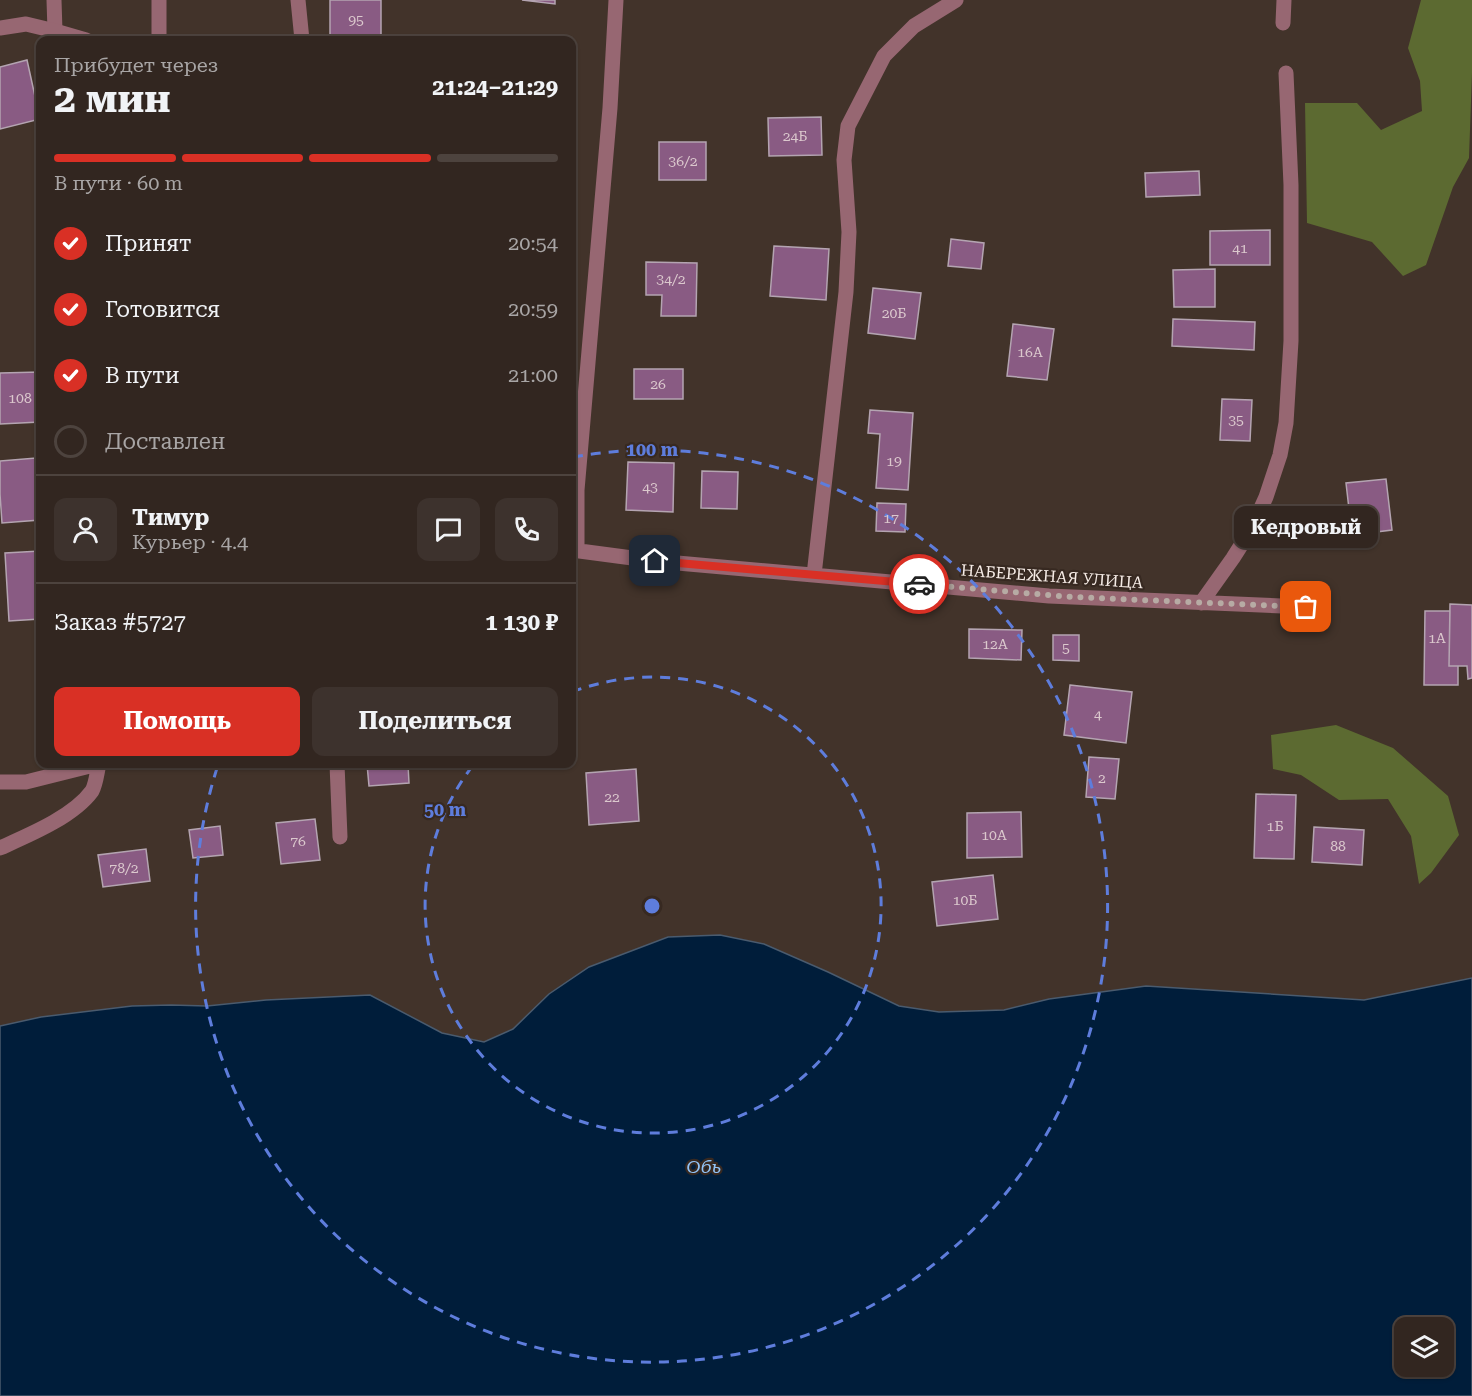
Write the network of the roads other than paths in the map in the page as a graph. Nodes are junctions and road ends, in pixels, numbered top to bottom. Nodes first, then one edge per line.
1 (54, 0) edge
2 (159, 0) edge
3 (298, 0) edge
4 (616, 0) edge
5 (956, 0) edge
6 (1284, 0) edge
7 (1283, 23) dead end
8 (0, 28) edge
9 (55, 31) junction
10 (72, 36) edge
11 (159, 36) edge
12 (302, 36) edge
13 (1286, 73) dead end
14 (576, 510) edge
15 (576, 550) edge
16 (814, 575) junction
17 (1201, 603) junction
18 (1306, 607) dead end
19 (82, 768) edge
20 (98, 768) edge
21 (337, 768) edge
22 (0, 782) edge
23 (340, 837) dead end
24 (0, 848) edge

1 - 9 street
2 - 11 street
3 - 12 street
4 - 14 street, НАБЕРЕЖНАЯ УЛИЦА
5 - 16 street
6 - 7 street
8 - 9 street
9 - 10 street
13 - 17 street
15 - 16 street, НАБЕРЕЖНАЯ УЛИЦА
16 - 17 street, НАБЕРЕЖНАЯ УЛИЦА
17 - 18 street, НАБЕРЕЖНАЯ УЛИЦА
19 - 22 street
20 - 24 street
21 - 23 street

